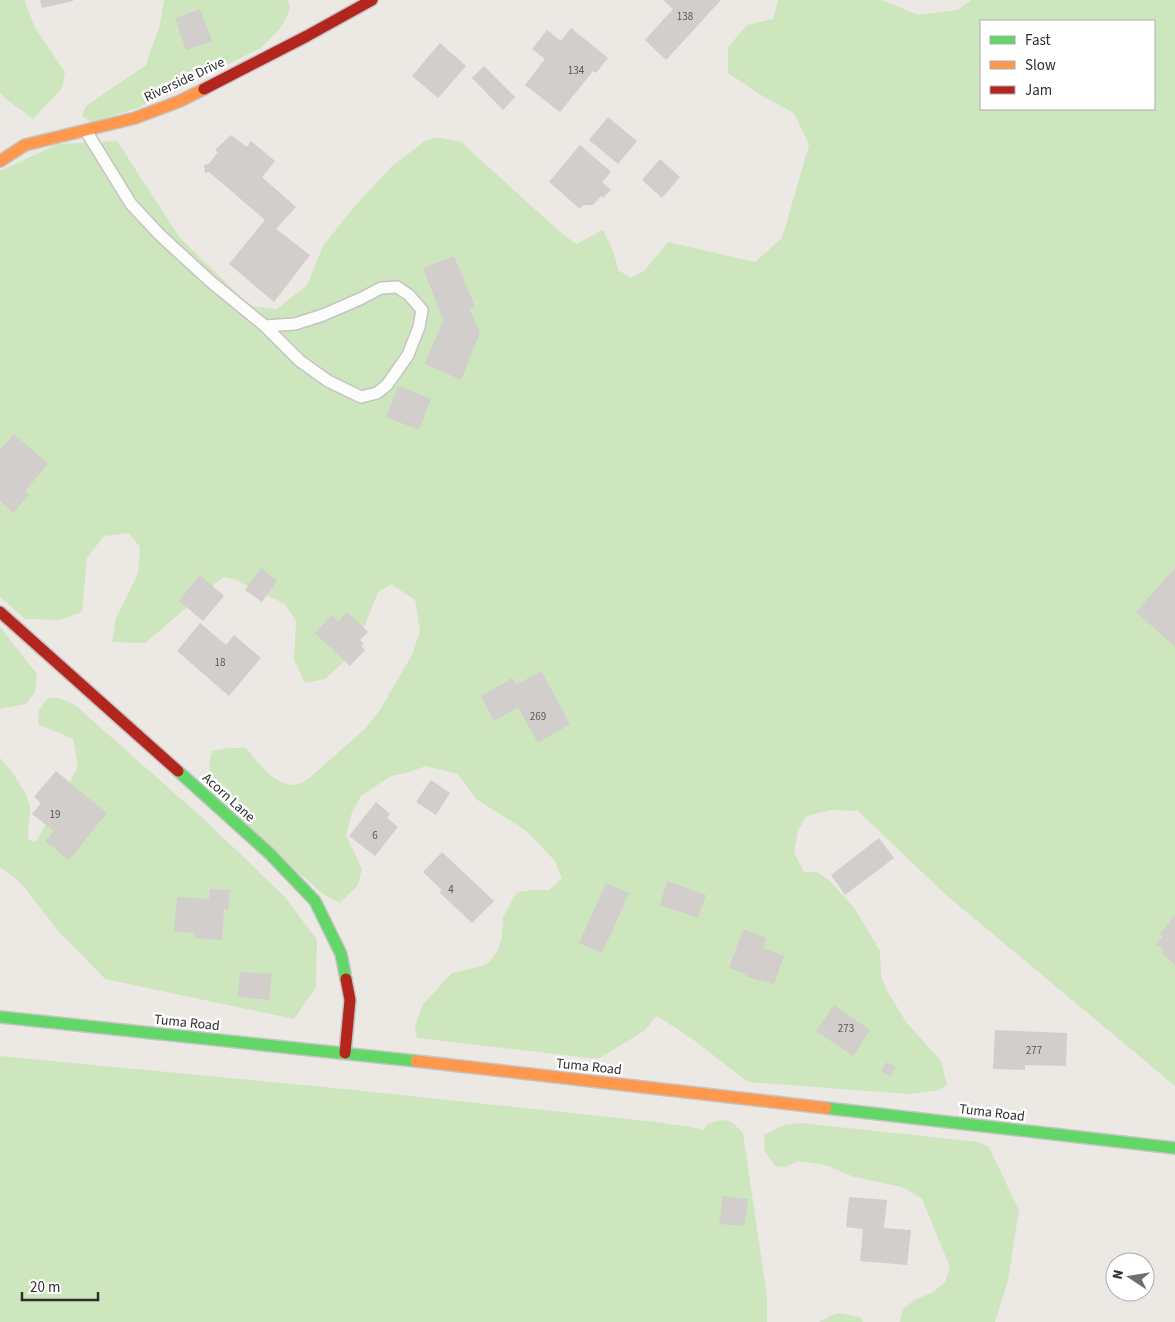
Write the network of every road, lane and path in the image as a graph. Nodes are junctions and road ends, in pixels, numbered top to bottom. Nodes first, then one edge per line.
1 (372, 0) edge
2 (86, 131) junction
3 (0, 161) edge
4 (265, 326) junction
5 (0, 612) edge
6 (0, 1017) edge
7 (345, 1053) junction
8 (1175, 1148) edge

1 - 2 street, Riverside Drive
2 - 3 street, Riverside Drive
2 - 4 lane
4 - 4 lane
5 - 7 street, Acorn Lane
6 - 7 street, Tuma Road
7 - 8 street, Tuma Road

